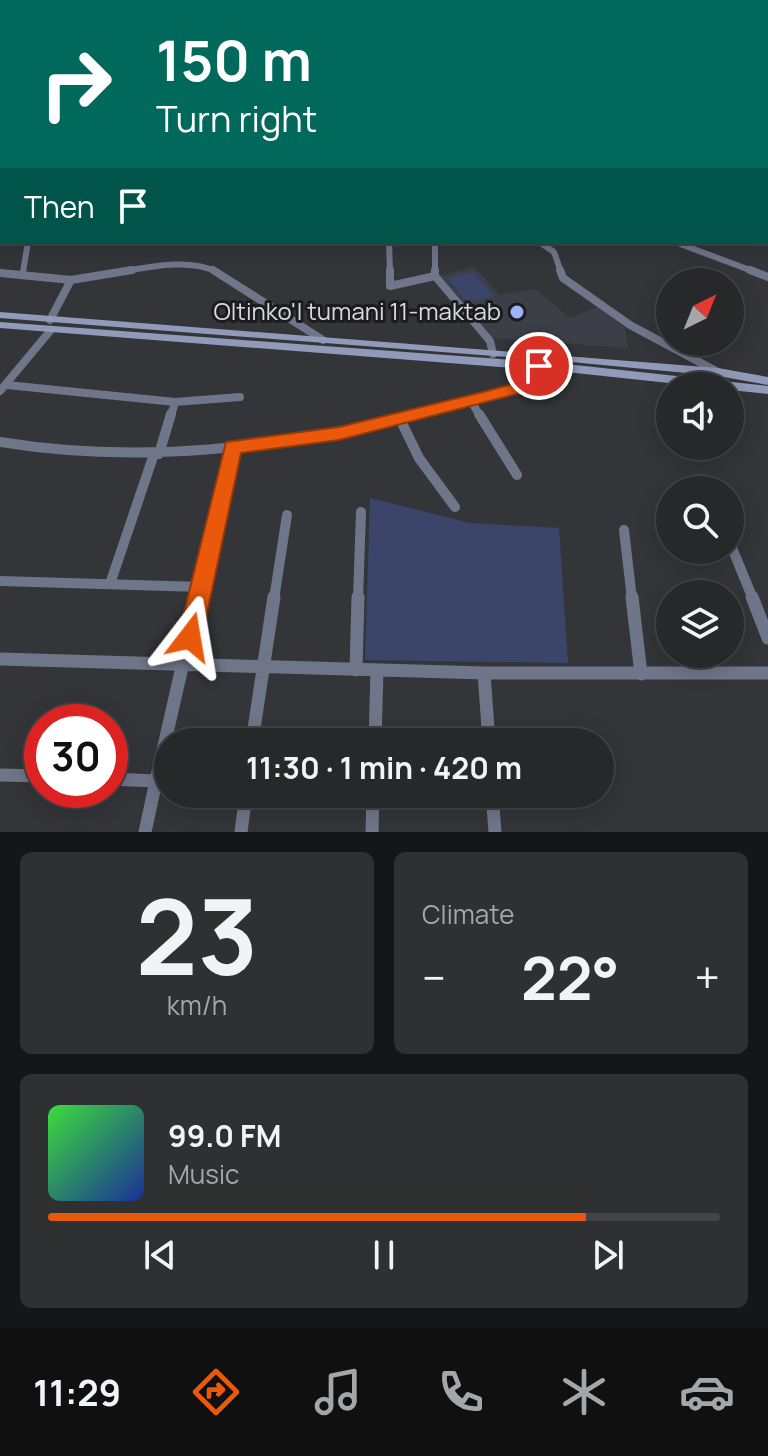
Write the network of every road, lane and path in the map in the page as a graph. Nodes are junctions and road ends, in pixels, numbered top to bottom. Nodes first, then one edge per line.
1 (28, 244) edge
2 (389, 244) edge
3 (435, 244) edge
4 (542, 244) edge
5 (680, 244) edge
6 (0, 273) edge
7 (23, 273) junction
8 (435, 276) junction
9 (768, 277) edge
10 (71, 280) junction
11 (0, 315) edge
12 (0, 325) edge
13 (50, 325) junction
14 (323, 340) junction
15 (424, 354) junction
16 (495, 358) junction
17 (539, 366) junction
18 (718, 372) joint
19 (744, 377) edge
20 (768, 381) edge
21 (3, 388) edge
22 (768, 390) edge
23 (240, 397) dead end
24 (471, 401) junction
25 (175, 402) junction
26 (400, 419) junction
27 (0, 442) edge
28 (233, 447) junction
29 (156, 454) junction
30 (517, 475) dead end
31 (455, 507) dead end
32 (361, 512) dead end
33 (287, 515) dead end
34 (624, 530) dead end
35 (738, 564) edge
36 (0, 581) edge
37 (110, 584) junction
38 (202, 587) junction
39 (768, 638) edge
40 (0, 659) edge
41 (183, 663) junction
42 (262, 667) junction
43 (356, 670) junction
44 (377, 670) junction
45 (484, 673) junction
46 (768, 673) edge
47 (641, 674) junction
48 (168, 728) edge
49 (254, 728) edge
50 (375, 728) edge
51 (488, 728) edge
52 (0, 775) edge
53 (24, 776) edge
54 (128, 780) edge
55 (154, 781) edge
56 (154, 790) edge
57 (244, 808) edge
58 (373, 808) edge
59 (493, 808) edge
60 (145, 832) edge
61 (241, 832) edge
62 (372, 832) edge
63 (495, 832) edge

1 - 7 street
2 - 8 street
3 - 8 street
4 - 18 street
5 - 9 street
6 - 7 street
7 - 10 street
8 - 16 street
10 - 13 street
10 - 14 street
11 - 13 main road
12 - 13 main road
13 - 14 main road
13 - 15 main road
13 - 21 street
14 - 15 main road
15 - 16 main road
16 - 17 main road
16 - 18 main road
17 - 22 main road
17 - 24 street
19 - 20 main road
21 - 25 street
23 - 25 street
24 - 26 street
24 - 30 street
25 - 29 street
26 - 28 street
26 - 31 street
27 - 29 street
28 - 29 street
28 - 38 street
29 - 37 street
32 - 43 street
33 - 42 street
34 - 47 street
35 - 39 street
36 - 37 street
37 - 38 street
38 - 41 street
40 - 41 street
41 - 42 street
41 - 48 street
42 - 43 street
42 - 49 street
43 - 44 street
44 - 45 street
44 - 50 street
45 - 47 street
45 - 51 street
46 - 47 street
52 - 53 street
54 - 55 street
56 - 60 street
57 - 61 street
58 - 62 street
59 - 63 street

